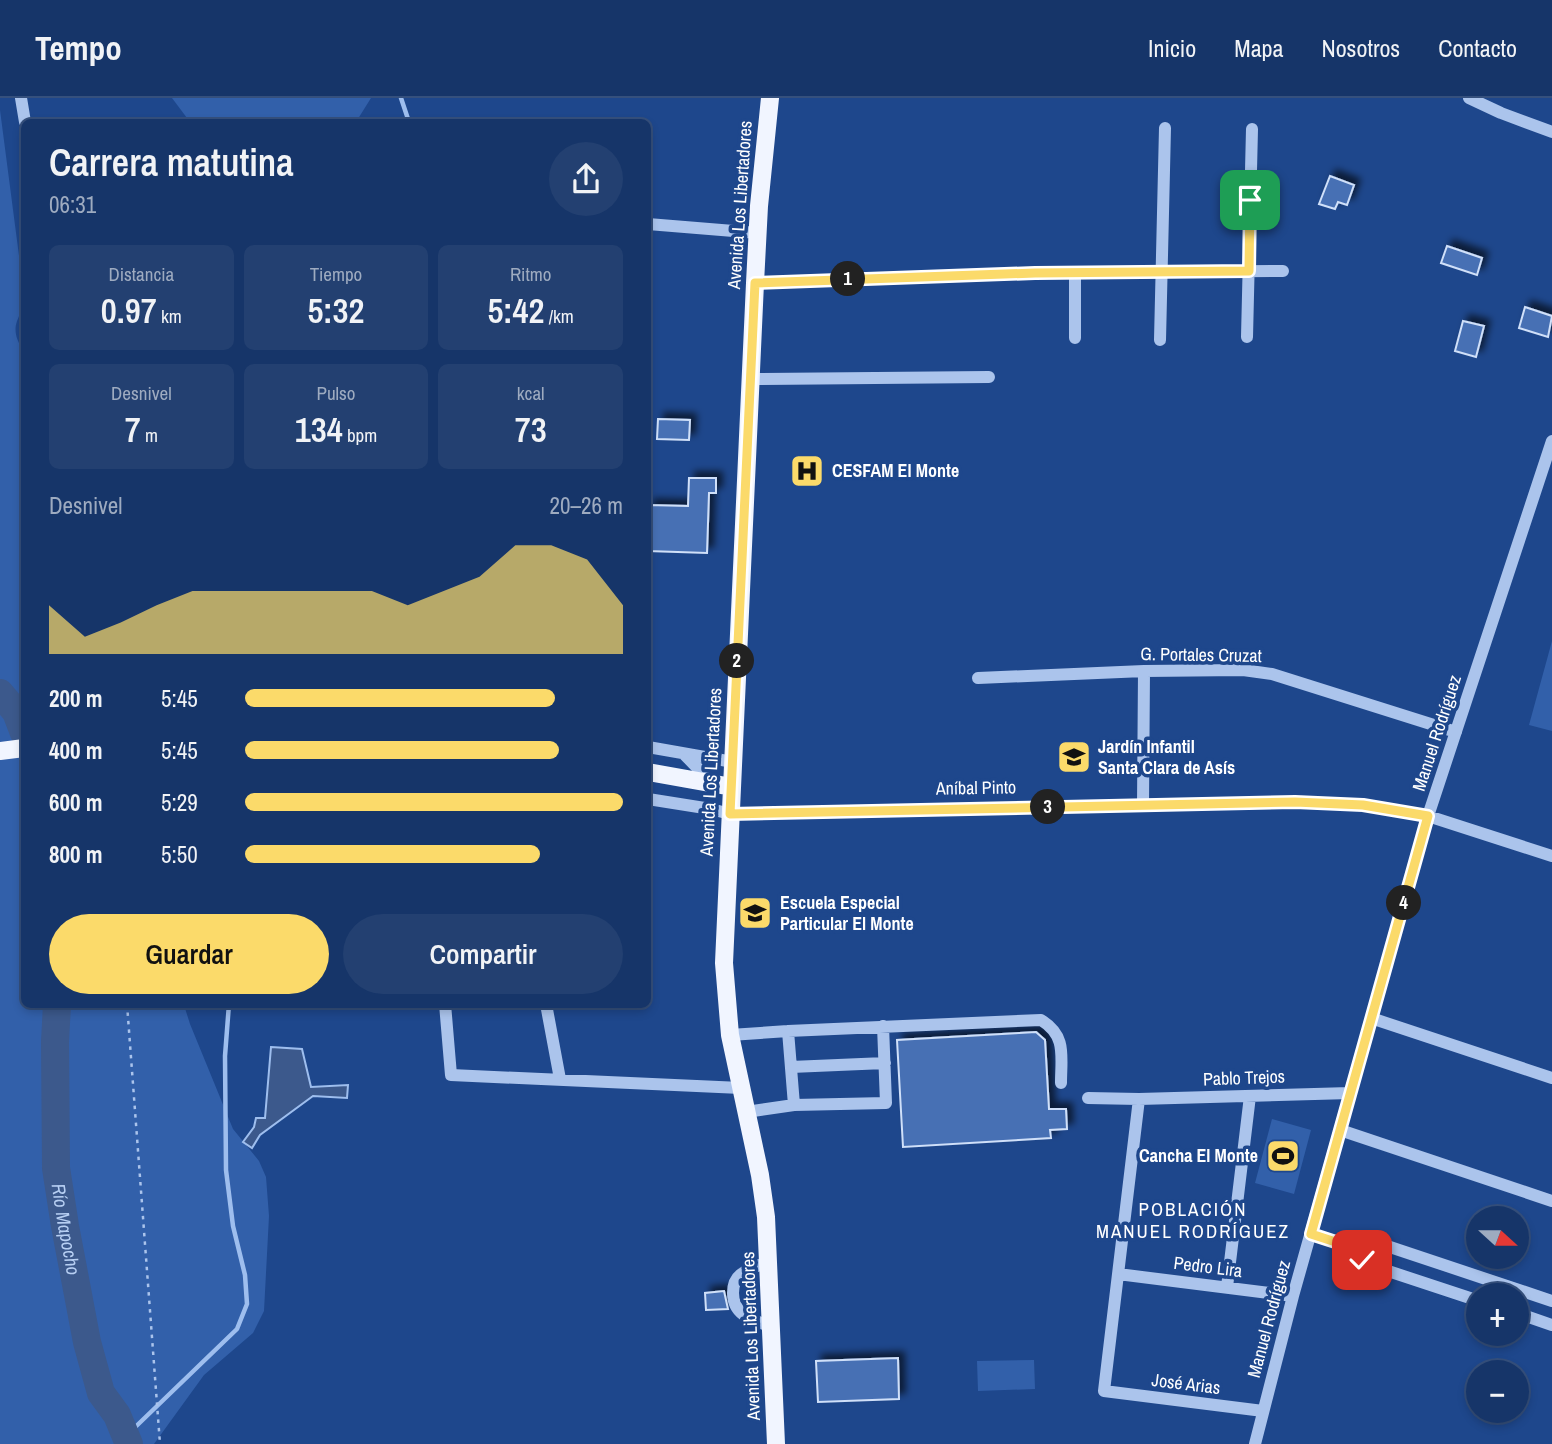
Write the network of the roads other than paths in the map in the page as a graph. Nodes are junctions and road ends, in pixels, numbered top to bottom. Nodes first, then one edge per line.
1 (21, 98) edge
2 (770, 98) edge
3 (1469, 98) edge
4 (24, 119) edge
5 (1165, 128) dead end
6 (1252, 129) dead end
7 (1552, 132) edge
8 (651, 224) edge
9 (758, 233) junction
10 (1162, 271) junction
11 (1249, 271) junction
12 (1283, 271) dead end
13 (1074, 272) junction
14 (755, 283) junction
15 (1247, 337) dead end
16 (1074, 338) dead end
17 (1160, 340) dead end
18 (989, 377) dead end
19 (750, 379) junction
20 (1552, 443) edge
21 (1144, 671) junction
22 (978, 678) dead end
23 (1456, 732) junction
24 (21, 748) edge
25 (651, 748) edge
26 (0, 751) edge
27 (684, 754) junction
28 (733, 762) junction
29 (651, 773) edge
30 (712, 783) junction
31 (732, 787) junction
32 (651, 799) edge
33 (1143, 805) junction
34 (730, 814) junction
35 (1428, 816) junction
36 (1552, 856) edge
37 (445, 1008) edge
38 (547, 1008) edge
39 (1371, 1018) junction
40 (883, 1026) junction
41 (788, 1031) junction
42 (730, 1035) junction
43 (885, 1063) junction
44 (790, 1067) junction
45 (1552, 1078) edge
46 (559, 1079) junction
47 (1061, 1083) dead end
48 (741, 1088) junction
49 (1350, 1093) junction
50 (1250, 1096) junction
51 (1088, 1098) dead end
52 (1139, 1099) junction
53 (794, 1105) junction
54 (746, 1112) junction
55 (1340, 1130) junction
56 (1552, 1201) edge
57 (1311, 1234) junction
58 (1351, 1247) junction
59 (769, 1261) junction
60 (1118, 1274) junction
61 (1227, 1287) junction
62 (1293, 1296) junction
63 (1466, 1297) edge
64 (1552, 1301) edge
65 (1529, 1317) edge
66 (1552, 1325) edge
67 (772, 1327) junction
68 (1263, 1411) junction
69 (776, 1444) edge
70 (1255, 1444) edge

1 - 4 street
2 - 9 main road, Avenida Los Libertadores
3 - 7 street
5 - 10 street
6 - 11 street
8 - 9 street
9 - 14 main road, Avenida Los Libertadores
10 - 11 street
10 - 13 street
10 - 17 street
11 - 12 street
11 - 15 street
13 - 14 street
13 - 16 street
14 - 19 main road, Avenida Los Libertadores
18 - 19 street
19 - 28 main road, Avenida Los Libertadores
20 - 23 street, Manuel Rodríguez
21 - 22 street, G. Portales Cruzat
21 - 23 street, G. Portales Cruzat
21 - 33 street
23 - 35 street, Manuel Rodríguez
24 - 26 main road
25 - 27 street
27 - 28 street
27 - 30 street
28 - 31 main road, Avenida Los Libertadores
29 - 30 main road
30 - 31 main road
31 - 34 main road, Avenida Los Libertadores
32 - 34 street, Aníbal Pinto
33 - 34 street, Aníbal Pinto
33 - 35 street, Aníbal Pinto
34 - 42 main road, Avenida Los Libertadores
35 - 36 street, Aníbal Pinto
35 - 39 street, Manuel Rodríguez
37 - 46 street
38 - 46 street
39 - 45 street
39 - 49 street, Manuel Rodríguez
40 - 41 street
40 - 43 street
40 - 47 street
41 - 42 street
41 - 44 street
42 - 48 main road, Avenida Los Libertadores
43 - 44 street
43 - 53 street
44 - 53 street
46 - 48 street
48 - 54 main road, Avenida Los Libertadores
49 - 50 street, Pablo Trejos
49 - 55 street, Manuel Rodríguez
50 - 52 street, Pablo Trejos
50 - 61 street
51 - 52 street, Pablo Trejos
52 - 60 street
53 - 54 street
54 - 59 main road, Avenida Los Libertadores
55 - 56 street
55 - 57 street, Manuel Rodríguez
57 - 58 street
57 - 62 street, Manuel Rodríguez
58 - 63 street
58 - 64 street
59 - 67 main road, Avenida Los Libertadores
59 - 67 street
60 - 61 street, Pedro Lira
60 - 68 street, José Arias
61 - 62 street, Pedro Lira
62 - 68 street, Manuel Rodríguez
65 - 66 street
67 - 69 main road, Avenida Los Libertadores
68 - 70 street, Manuel Rodríguez

